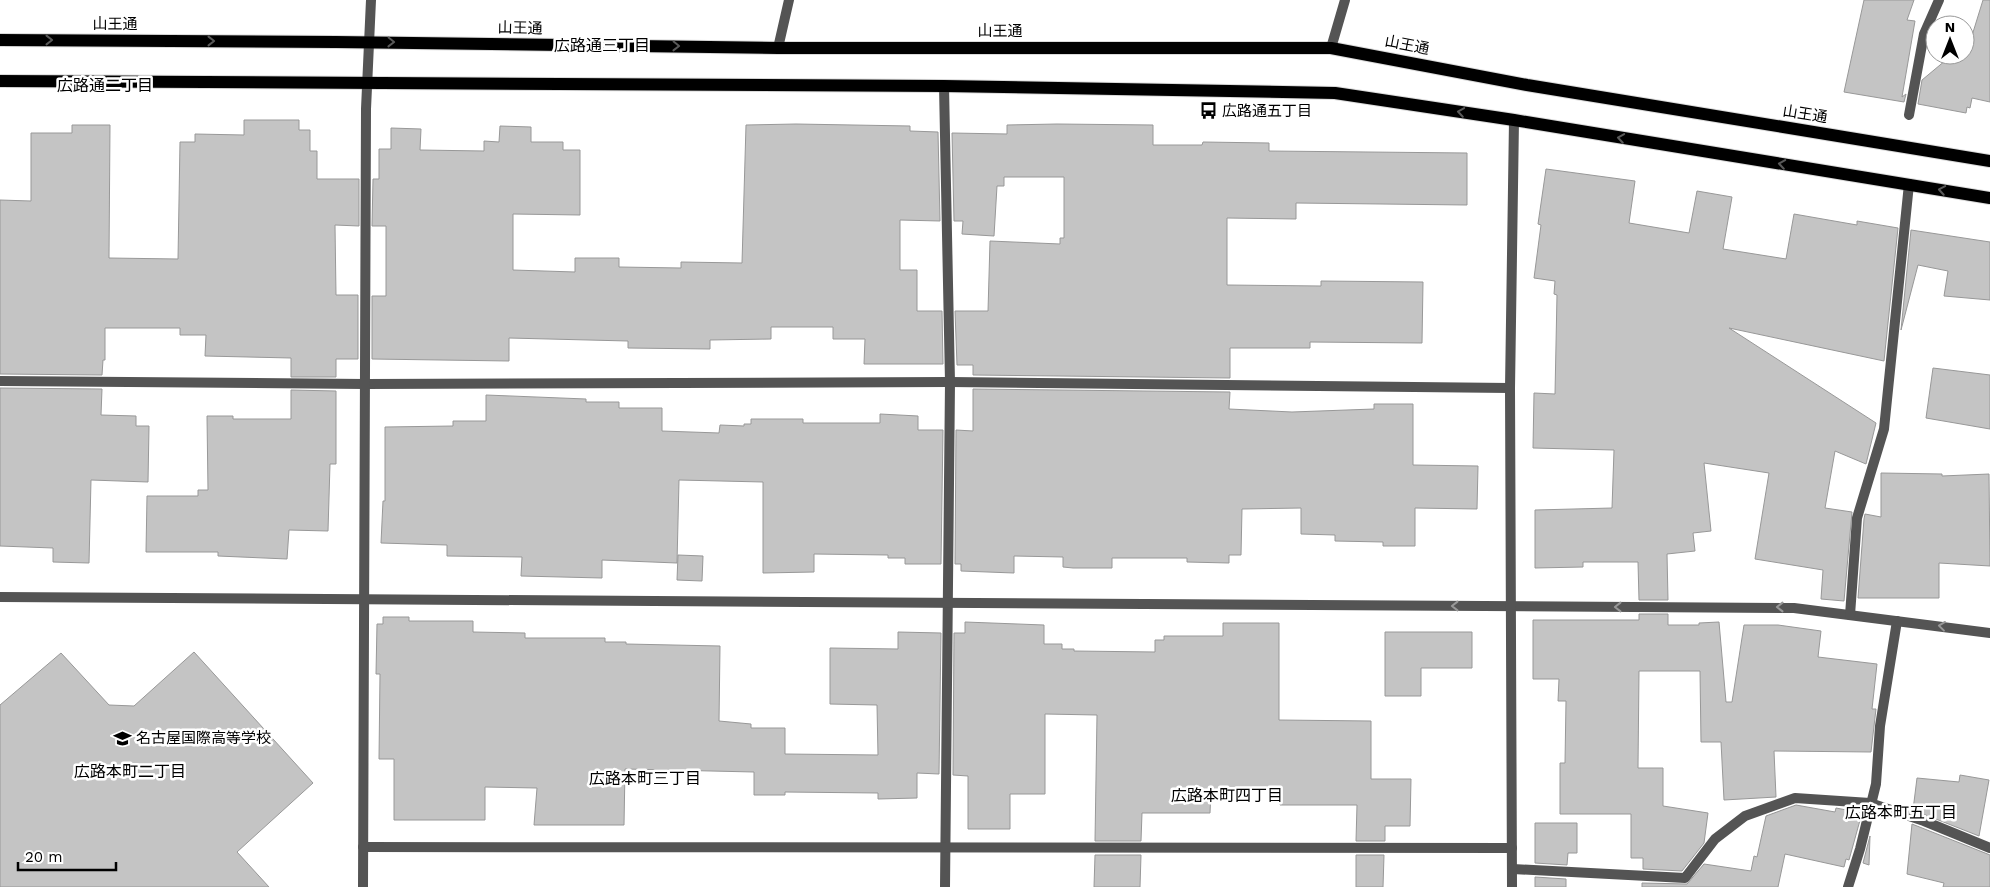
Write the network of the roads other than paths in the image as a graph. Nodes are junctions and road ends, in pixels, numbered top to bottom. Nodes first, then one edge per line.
1 (371, 0) edge
2 (789, 0) edge
3 (1345, 0) edge
4 (1939, 0) edge
5 (0, 40) edge
6 (369, 42) junction
7 (778, 48) junction
8 (1331, 48) junction
9 (0, 81) edge
10 (367, 83) junction
11 (944, 86) junction
12 (1909, 116) dead end
13 (1514, 120) junction
14 (1990, 161) edge
15 (1909, 184) junction
16 (1990, 198) edge
17 (0, 381) edge
18 (950, 382) junction
19 (365, 384) junction
20 (1510, 388) junction
21 (0, 597) edge
22 (364, 599) junction
23 (947, 602) junction
24 (1511, 606) junction
25 (1850, 615) junction
26 (1897, 621) junction
27 (1990, 632) edge
28 (1870, 803) junction
29 (363, 846) junction
30 (945, 847) junction
31 (1512, 848) junction
32 (1990, 848) edge
33 (1512, 869) junction
34 (363, 887) edge
35 (945, 887) edge
36 (1512, 887) edge
37 (1848, 887) edge

1 - 6 street
2 - 7 street
3 - 8 street
4 - 12 street
5 -> 6 main road, 山王通
6 -> 7 main road, 山王通
6 - 10 street
7 - 8 main road, 山王通
8 - 14 main road, 山王通
9 - 10 main road
10 - 11 main road
10 - 19 street
13 -> 11 main road
11 - 18 street
15 -> 13 main road
13 - 20 street
16 -> 15 main road
15 - 25 street
17 - 19 street
18 - 19 street
18 - 20 street
18 - 23 street
19 - 22 street
20 - 24 street
21 - 22 street
22 - 23 street
22 - 29 street
24 -> 23 street
23 - 30 street
25 -> 24 street
24 - 31 street
25 - 26 street
27 -> 26 street
26 - 28 street
28 - 32 street
28 - 33 street
28 - 37 street
29 - 30 street
29 - 34 street
30 - 31 street
30 - 35 street
31 - 33 street
33 - 36 street

